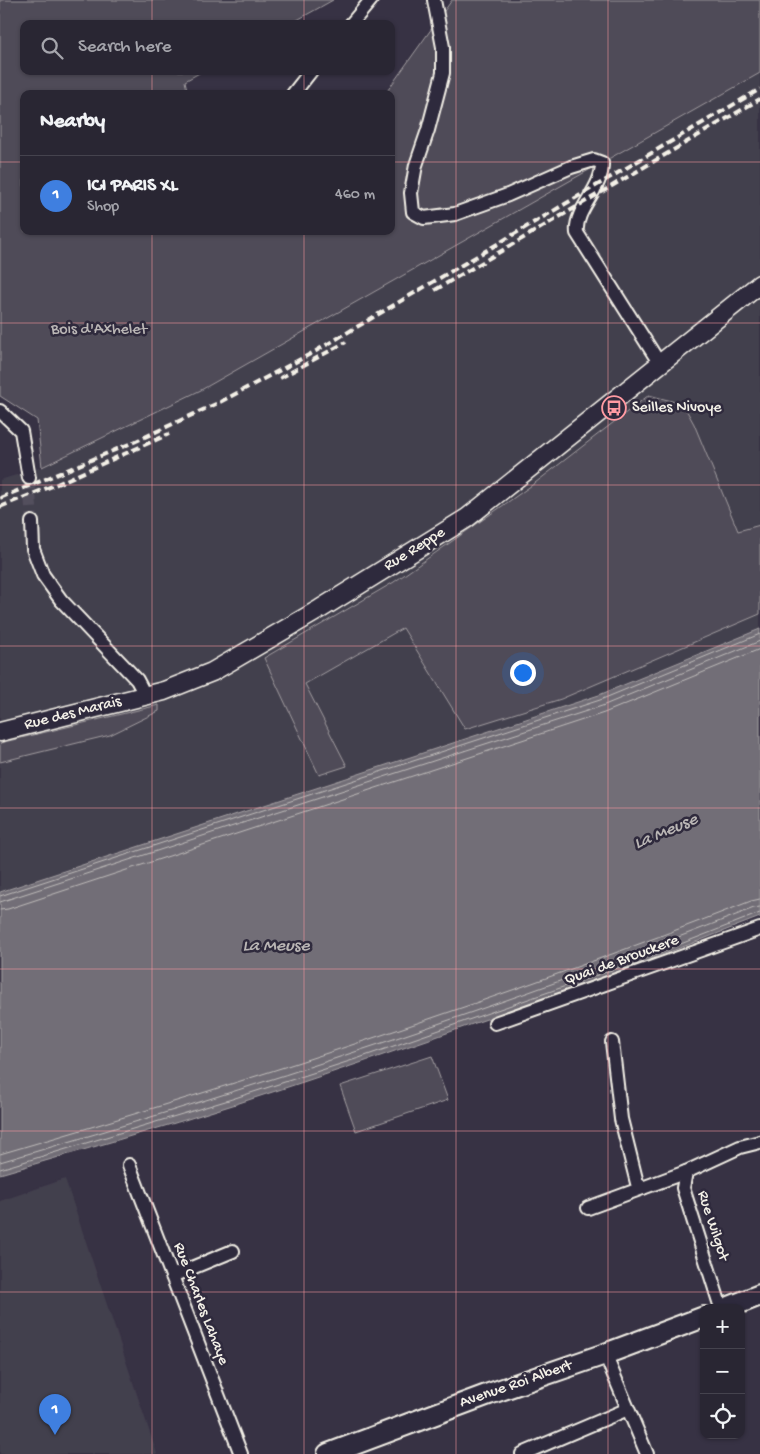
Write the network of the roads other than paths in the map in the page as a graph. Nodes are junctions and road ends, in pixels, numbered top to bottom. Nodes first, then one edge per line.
1 (371, 0) edge
2 (434, 0) edge
3 (354, 20) edge
4 (309, 75) edge
5 (296, 90) edge
6 (760, 284) edge
7 (660, 364) junction
8 (0, 411) edge
9 (29, 478) tunnel mouth
10 (32, 522) tunnel mouth
11 (146, 697) junction
12 (0, 732) edge
13 (760, 929) edge
14 (495, 1023) dead end
15 (612, 1042) dead end
16 (760, 1142) edge
17 (130, 1165) dead end
18 (686, 1172) junction
19 (643, 1188) junction
20 (588, 1208) dead end
21 (233, 1251) dead end
22 (172, 1276) junction
23 (760, 1295) edge
24 (720, 1304) edge
25 (737, 1304) edge
26 (700, 1318) edge
27 (605, 1354) junction
28 (628, 1409) junction
29 (241, 1454) edge
30 (328, 1454) edge
31 (522, 1454) edge
32 (647, 1454) edge

1 - 3 street
2 - 7 street
4 - 5 street
6 - 7 main road, Rue Reppe
7 - 11 main road, Rue Reppe
8 - 9 street
10 - 11 street
11 - 12 main road, Rue des Marais
13 - 14 street, Quai de Brouckere
15 - 19 street
16 - 18 street, Rue Wilgot
17 - 22 street, Rue Charles Lahaye
18 - 19 street
18 - 24 street, Rue Wilgot
19 - 20 street
21 - 22 street
22 - 29 street, Rue Charles Lahaye
23 - 25 main road
26 - 27 main road, Avenue Roi Albert
27 - 28 street
27 - 30 main road, Avenue Roi Albert
28 - 31 street
28 - 32 street

